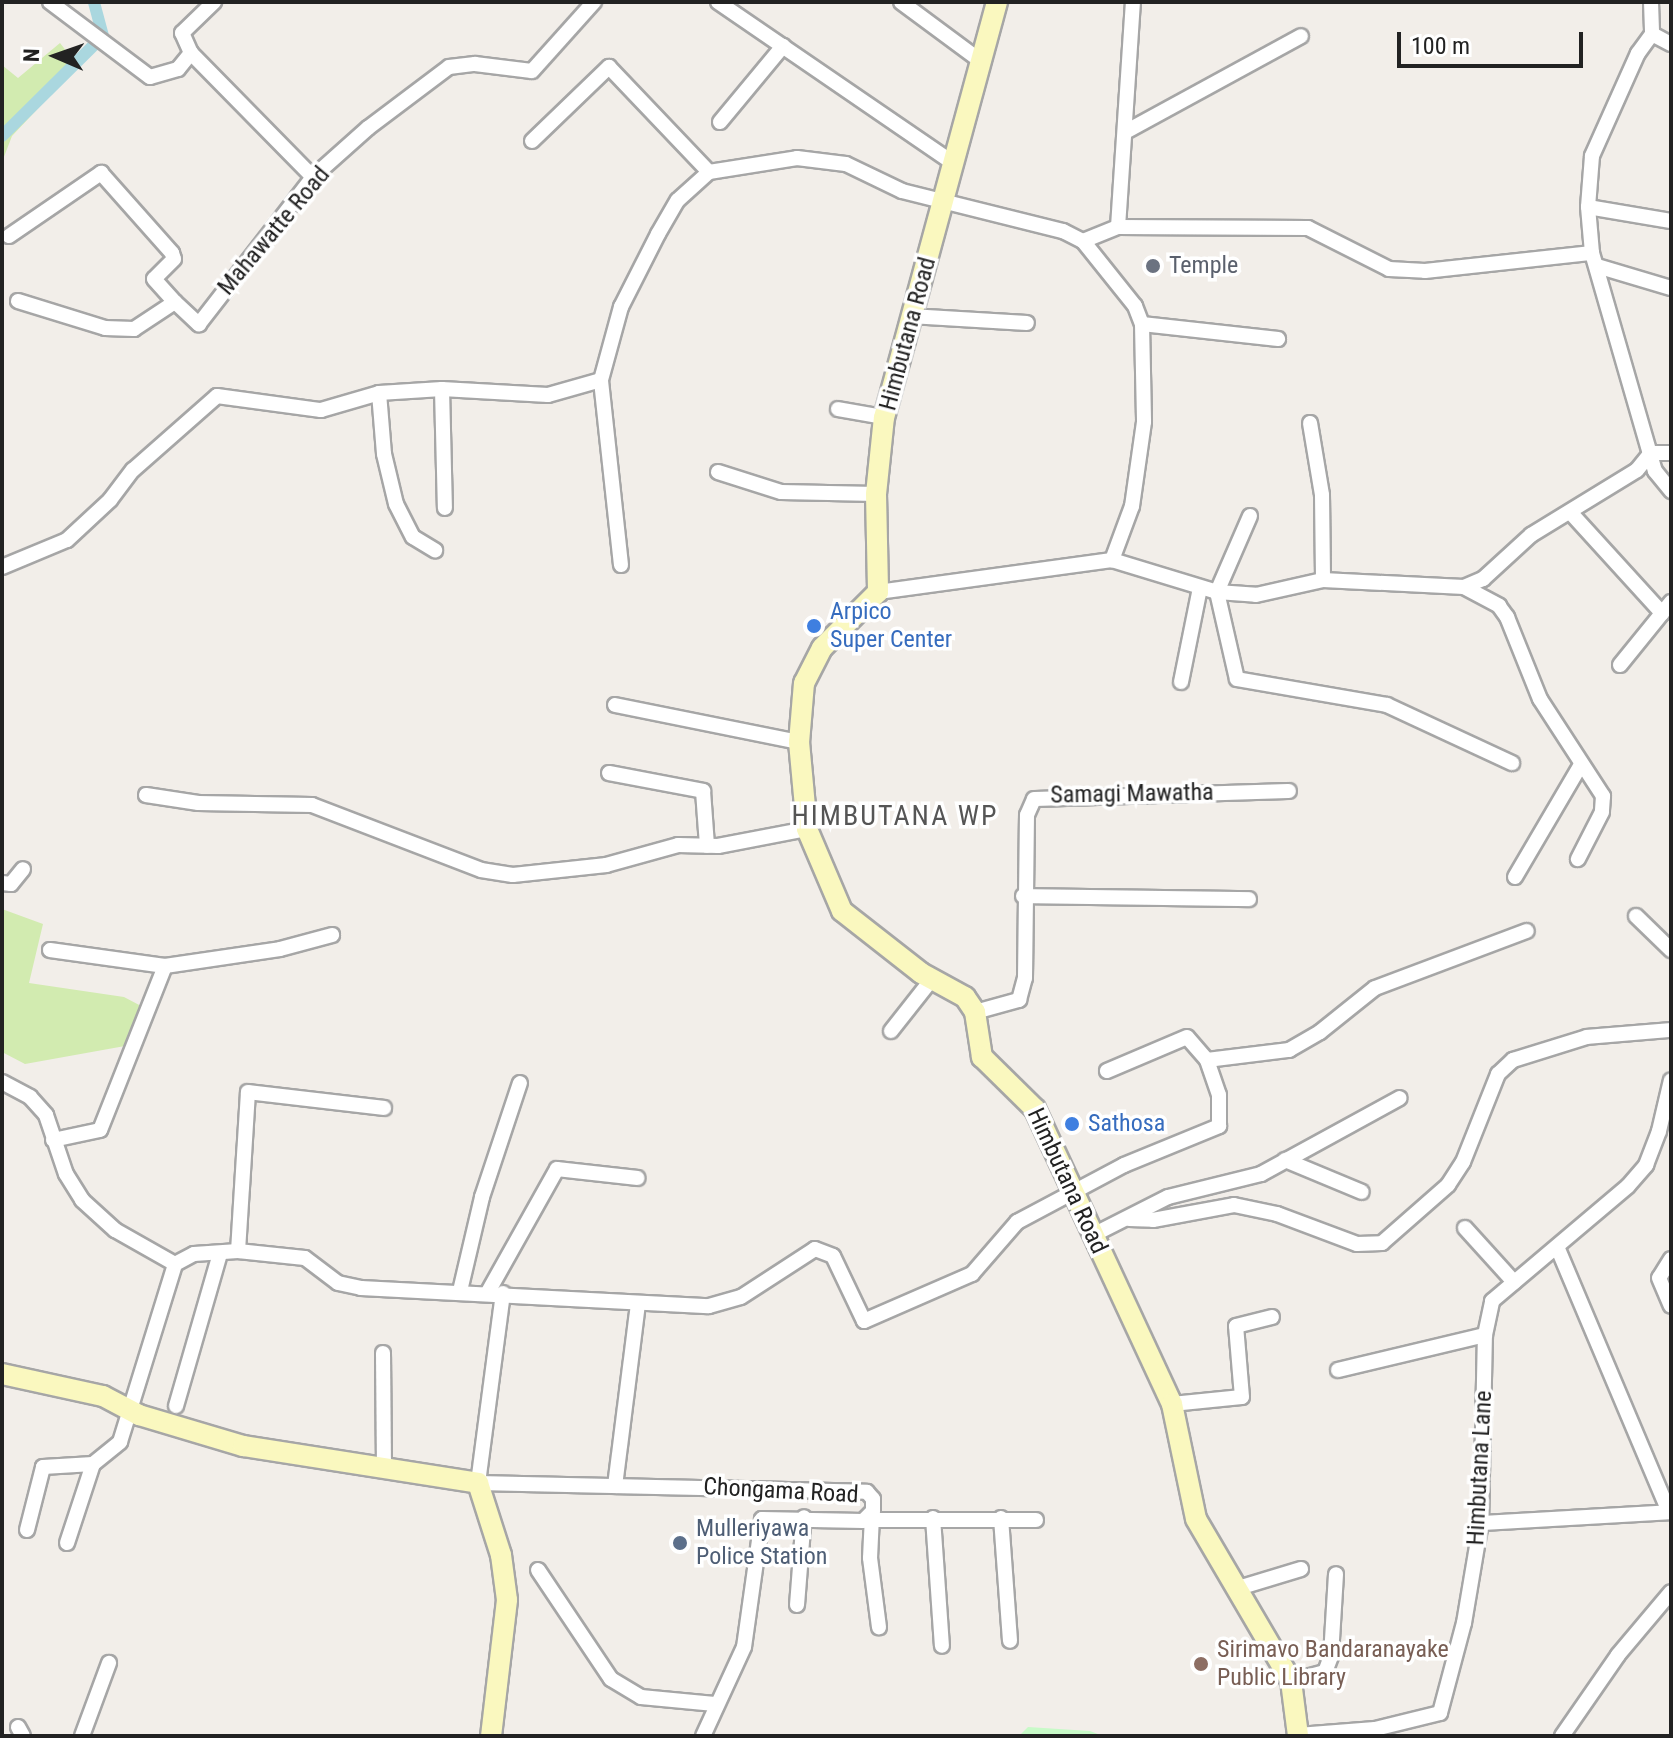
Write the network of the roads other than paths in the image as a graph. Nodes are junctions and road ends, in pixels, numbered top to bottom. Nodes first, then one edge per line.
1 (50, 2) edge
2 (214, 2) edge
3 (594, 2) edge
4 (718, 2) edge
5 (901, 2) edge
6 (997, 2) edge
7 (1133, 2) edge
8 (1651, 2) edge
9 (1671, 32) edge
10 (1652, 34) junction
11 (1301, 36) dead end
12 (1671, 44) edge
13 (783, 46) junction
14 (191, 53) junction
15 (982, 62) junction
16 (720, 122) dead end
17 (1127, 131) junction
18 (532, 141) dead end
19 (952, 162) junction
20 (709, 172) junction
21 (313, 177) junction
22 (945, 203) junction
23 (1588, 207) junction
24 (1671, 221) edge
25 (1118, 227) junction
26 (9, 236) dead end
27 (1083, 241) junction
28 (1594, 259) junction
29 (1671, 288) edge
30 (18, 301) dead end
31 (175, 302) junction
32 (910, 316) junction
33 (1027, 323) dead end
34 (1142, 324) junction
35 (1278, 339) dead end
36 (601, 380) junction
37 (442, 389) junction
38 (379, 393) junction
39 (838, 409) dead end
40 (884, 417) junction
41 (1310, 423) dead end
42 (1651, 453) junction
43 (1671, 453) edge
44 (718, 472) dead end
45 (1671, 491) edge
46 (876, 494) junction
47 (445, 508) dead end
48 (1570, 512) junction
49 (1250, 516) dead end
50 (435, 550) dead end
51 (1112, 560) junction
52 (621, 565) dead end
53 (2, 567) edge
54 (1323, 580) junction
55 (1464, 587) junction
56 (1200, 588) junction
57 (878, 592) junction
58 (1217, 592) junction
59 (1667, 608) edge
60 (1620, 665) dead end
61 (1181, 682) dead end
62 (615, 705) dead end
63 (799, 742) junction
64 (1512, 763) dead end
65 (1580, 766) junction
66 (609, 773) dead end
67 (1289, 791) dead end
68 (146, 795) dead end
69 (807, 829) junction
70 (707, 846) junction
71 (1578, 859) dead end
72 (23, 869) dead end
73 (1515, 877) dead end
74 (2, 883) edge
75 (1023, 896) junction
76 (1249, 899) dead end
77 (1636, 916) dead end
78 (1527, 931) dead end
79 (332, 935) dead end
80 (50, 950) dead end
81 (1671, 950) edge
82 (165, 966) junction
83 (932, 979) junction
84 (975, 1012) junction
85 (1671, 1030) edge
86 (891, 1031) dead end
87 (1207, 1060) junction
88 (1107, 1071) dead end
89 (1671, 1080) edge
90 (2, 1082) edge
91 (520, 1083) dead end
92 (1400, 1098) dead end
93 (384, 1108) dead end
94 (53, 1140) junction
95 (1285, 1160) junction
96 (637, 1178) dead end
97 (1362, 1192) dead end
98 (1071, 1195) junction
99 (1129, 1219) junction
100 (1465, 1228) dead end
101 (1093, 1235) junction
102 (1558, 1249) junction
103 (238, 1251) junction
104 (220, 1254) junction
105 (1671, 1259) edge
106 (175, 1264) junction
107 (1514, 1282) junction
108 (460, 1291) junction
109 (496, 1292) junction
110 (638, 1305) junction
111 (1671, 1306) edge
112 (1272, 1317) dead end
113 (1485, 1335) junction
114 (383, 1353) dead end
115 (1338, 1370) dead end
116 (2, 1374) edge
117 (1172, 1404) junction
118 (176, 1406) dead end
119 (130, 1410) junction
120 (93, 1464) junction
121 (384, 1469) junction
122 (478, 1483) junction
123 (615, 1486) junction
124 (1670, 1512) edge
125 (804, 1517) junction
126 (868, 1518) junction
127 (933, 1518) junction
128 (1001, 1518) junction
129 (1036, 1520) dead end
130 (1481, 1523) junction
131 (27, 1530) dead end
132 (67, 1543) dead end
133 (1301, 1569) dead end
134 (538, 1570) dead end
135 (1336, 1574) dead end
136 (1235, 1589) junction
137 (1671, 1592) edge
138 (797, 1605) dead end
139 (879, 1627) dead end
140 (1010, 1641) dead end
141 (942, 1646) dead end
142 (109, 1663) dead end
143 (1291, 1681) junction
144 (715, 1704) junction
145 (82, 1736) edge
146 (491, 1736) edge
147 (703, 1736) edge
148 (1298, 1736) edge
149 (1562, 1736) edge

1 - 14 street
2 - 14 street
3 - 21 street, Mahawatte Road
4 - 13 street
5 - 15 street
6 - 15 street, Himbutana Road
7 - 17 street
8 - 10 street
9 - 10 street
10 - 12 street
10 - 23 street
11 - 17 street
13 - 16 street
13 - 19 street
14 - 21 street
15 - 19 street, Himbutana Road
17 - 25 street
18 - 20 street
19 - 22 street, Himbutana Road
20 - 22 street
20 - 36 street
21 - 31 street, Mahawatte Road
22 - 27 street
22 - 32 street, Himbutana Road
23 - 24 street
23 - 28 street
25 - 27 street
25 - 28 street
26 - 31 street
27 - 34 street
28 - 29 street
28 - 42 street
30 - 31 street
32 - 33 street
32 - 40 street, Himbutana Road
34 - 35 street
34 - 51 street
36 - 37 street
36 - 52 street
37 - 38 street
37 - 47 street
38 - 50 street
38 - 53 street
39 - 40 street
40 - 46 street, Himbutana Road
41 - 54 street
42 - 43 street
42 - 45 street
42 - 48 street
44 - 46 street
46 - 57 street, Himbutana Road
48 - 55 street
48 - 59 street
49 - 58 street
51 - 56 street
51 - 57 street
54 - 55 street
54 - 58 street
55 - 65 street
56 - 58 street
56 - 61 street
57 - 63 street
58 - 64 street
59 - 60 street
62 - 63 street
63 - 69 street
65 - 71 street
65 - 73 street
66 - 70 street
67 - 75 street, Samagi Mawatha
68 - 70 street
69 - 70 street
69 - 83 street
72 - 74 street
75 - 76 street
75 - 84 street, Samagi Mawatha
77 - 81 street
78 - 87 street
79 - 82 street
80 - 82 street
82 - 94 street
83 - 84 street
83 - 86 street
84 - 98 street, Himbutana Road
85 - 99 street
87 - 88 street
87 - 98 street
89 - 102 street, Himbutana Lane
90 - 94 street
91 - 108 street
92 - 95 street
93 - 103 street
94 - 106 street
95 - 97 street
95 - 99 street
96 - 109 street
98 - 101 street, Himbutana Road
98 - 110 street
99 - 101 street
100 - 107 street
101 - 117 street, Himbutana Road
102 - 107 street, Himbutana Lane
102 - 124 street
103 - 104 street
103 - 108 street
104 - 106 street
104 - 118 street
105 - 111 street
106 - 119 street
107 - 113 street, Himbutana Lane
108 - 109 street
109 - 110 street
109 - 122 street
110 - 123 street
112 - 117 street
113 - 115 street
113 - 130 street, Himbutana Lane
114 - 121 street
116 - 119 street
117 - 136 street, Himbutana Road
119 - 120 street
119 - 121 street
120 - 131 street
120 - 132 street
121 - 122 street
122 - 123 street, Chongama Road
122 - 146 street
123 - 126 street, Chongama Road
124 - 130 street
125 - 126 street, Chongama Road
125 - 138 street
125 - 144 street, Chongama Road
126 - 127 street
126 - 139 street
127 - 128 street
127 - 141 street
128 - 129 street
128 - 140 street
130 - 148 street, Himbutana Lane
133 - 136 street
134 - 144 street
135 - 143 street
136 - 143 street, Himbutana Road
137 - 149 street
142 - 145 street
143 - 148 street, Himbutana Road
144 - 147 street, Chongama Road

